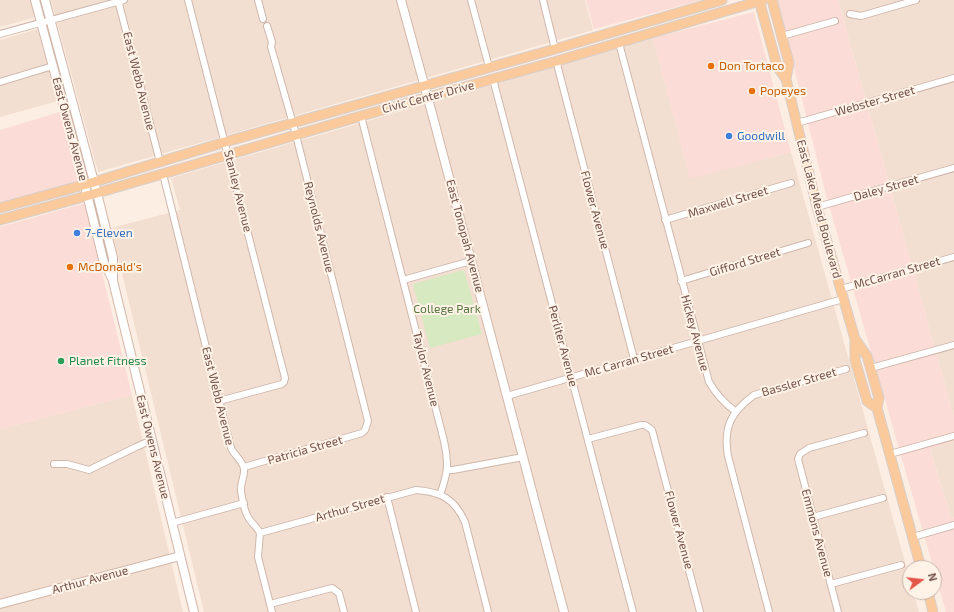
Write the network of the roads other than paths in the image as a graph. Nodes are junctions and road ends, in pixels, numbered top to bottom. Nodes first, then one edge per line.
1 (35, 0) edge
2 (45, 0) edge
3 (120, 0) edge
4 (188, 0) edge
5 (258, 0) edge
6 (401, 0) edge
7 (470, 0) edge
8 (543, 0) edge
9 (722, 0) edge
10 (772, 0) edge
11 (916, 0) edge
12 (760, 1) edge
13 (850, 14) dead end
14 (264, 19) dead end
15 (46, 21) junction
16 (835, 21) dead end
17 (267, 26) dead end
18 (0, 34) edge
19 (782, 36) junction
20 (588, 39) junction
21 (619, 43) junction
22 (556, 49) junction
23 (557, 61) junction
24 (53, 66) junction
25 (489, 67) junction
26 (522, 71) junction
27 (954, 78) edge
28 (493, 79) junction
29 (786, 79) junction
30 (0, 82) edge
31 (425, 86) junction
32 (428, 97) junction
33 (361, 116) junction
34 (292, 123) junction
35 (797, 123) junction
36 (296, 135) junction
37 (226, 142) junction
38 (229, 155) junction
39 (160, 162) junction
40 (954, 168) edge
41 (163, 174) junction
42 (791, 183) dead end
43 (90, 184) junction
44 (93, 195) junction
45 (817, 207) junction
46 (0, 208) edge
47 (0, 220) edge
48 (665, 220) junction
49 (808, 242) dead end
50 (954, 257) edge
51 (471, 260) junction
52 (403, 280) junction
53 (681, 281) junction
54 (841, 289) junction
55 (844, 299) junction
56 (855, 339) junction
57 (697, 341) junction
58 (954, 345) edge
59 (634, 359) junction
60 (871, 368) junction
61 (846, 370) dead end
62 (571, 377) junction
63 (507, 396) junction
64 (220, 401) junction
65 (877, 408) junction
66 (735, 411) junction
67 (365, 430) joint
68 (864, 433) dead end
69 (954, 436) edge
70 (588, 439) junction
71 (152, 440) junction
72 (890, 454) junction
73 (523, 456) junction
74 (54, 464) dead end
75 (244, 468) junction
76 (447, 470) junction
77 (440, 495) junction
78 (387, 497) junction
79 (883, 498) dead end
80 (244, 503) junction
81 (813, 517) junction
82 (172, 523) junction
83 (954, 525) edge
84 (260, 533) junction
85 (913, 537) junction
86 (180, 556) junction
87 (919, 560) edge
88 (901, 565) dead end
89 (830, 584) junction
90 (930, 600) edge
91 (0, 604) edge
92 (270, 604) junction
93 (194, 612) edge
94 (272, 612) edge
95 (344, 612) edge
96 (416, 612) edge
97 (488, 612) edge
98 (564, 612) edge
99 (633, 612) edge
100 (700, 612) edge
101 (769, 612) edge
102 (838, 612) edge
103 (933, 612) edge

1 - 15 main road, East Owens Avenue
2 - 15 main road, East Owens Avenue
3 - 15 street
3 - 39 street, East Webb Avenue
4 - 37 street, Stanley Avenue
5 - 14 street
6 - 31 main road, East Tonopah Avenue
7 - 25 street
8 - 22 street
9 - 20 main road, Civic Center Drive
10 - 19 main road, East Lake Mead Boulevard
11 - 13 street
12 - 21 main road, Civic Center Drive
12 - 29 main road, East Lake Mead Boulevard
15 - 18 street
15 - 24 main road, East Owens Avenue
15 - 43 main road, East Owens Avenue
16 - 19 street
17 - 34 street, Reynolds Avenue
19 - 29 main road, East Lake Mead Boulevard
20 - 22 main road, Civic Center Drive
20 - 23 main road
21 - 23 main road, Civic Center Drive
21 - 48 street, Hickey Avenue
22 - 25 main road, Civic Center Drive
22 - 26 main road
23 - 26 main road, Civic Center Drive
23 - 59 street, Flower Avenue
24 - 30 street
24 - 43 main road, East Owens Avenue
25 - 31 main road, Civic Center Drive
26 - 28 main road, Civic Center Drive
27 - 35 street, Webster Street
28 - 32 main road, Civic Center Drive
28 - 62 street, Perliter Avenue
29 - 35 main road, East Lake Mead Boulevard
31 - 32 main road, East Tonopah Avenue
31 - 34 main road, Civic Center Drive
32 - 33 main road, Civic Center Drive
32 - 51 main road, East Tonopah Avenue
33 - 36 main road, Civic Center Drive
33 - 52 street, Taylor Avenue
34 - 36 street, Reynolds Avenue
34 - 37 main road, Civic Center Drive
35 - 45 main road, East Lake Mead Boulevard
36 - 38 main road, Civic Center Drive
36 - 67 street, Reynolds Avenue
37 - 38 street, Stanley Avenue
37 - 39 main road, Civic Center Drive
38 - 41 main road, Civic Center Drive
38 - 64 street, Stanley Avenue
39 - 43 main road, Civic Center Drive
40 - 45 street, Daley Street
41 - 44 main road, Civic Center Drive
41 - 64 street, East Webb Avenue
42 - 48 street, Maxwell Street
43 - 44 main road, East Owens Avenue
43 - 46 main road, Civic Center Drive
44 - 47 main road, Civic Center Drive
44 - 71 main road, East Owens Avenue
45 - 54 main road, East Lake Mead Boulevard
48 - 53 street, Hickey Avenue
49 - 53 street, Gifford Street
50 - 54 street, McCarran Street
51 - 52 street
51 - 63 main road, East Tonopah Avenue
52 - 76 street, Taylor Avenue
53 - 57 street, Hickey Avenue
54 - 55 main road, East Lake Mead Boulevard
55 - 56 main road, East Lake Mead Boulevard
55 - 57 street, Mc Carran Street
56 - 60 main road, East Lake Mead Boulevard
56 - 65 main road, East Lake Mead Boulevard
57 - 59 street, Mc Carran Street
57 - 66 street, Hickey Avenue
58 - 60 street
59 - 62 street, Mc Carran Street
60 - 65 main road, East Lake Mead Boulevard
61 - 66 street, Bassler Street
62 - 63 street, Mc Carran Street
62 - 70 street, Perliter Avenue
63 - 73 main road, East Tonopah Avenue
64 - 75 street, East Webb Avenue
65 - 72 main road, East Lake Mead Boulevard
66 - 101 street
67 - 75 street, Patricia Street
68 - 81 street, Emmons Avenue
69 - 72 street
70 - 99 street, Perliter Avenue
70 - 100 street, Flower Avenue
71 - 74 street
71 - 82 main road, East Owens Avenue
72 - 85 main road, East Lake Mead Boulevard
73 - 76 street
73 - 98 main road, East Tonopah Avenue
75 - 80 street
76 - 77 street, Taylor Avenue
77 - 78 street, Arthur Street
77 - 97 street
78 - 84 street, Arthur Street
78 - 96 street
79 - 81 street
80 - 82 street
80 - 84 street
81 - 89 street, Emmons Avenue
82 - 86 main road, East Owens Avenue
83 - 85 street
84 - 92 street
85 - 87 main road, East Lake Mead Boulevard
86 - 91 main road, Arthur Avenue
86 - 93 main road, East Owens Avenue
88 - 89 street
89 - 102 street, Emmons Avenue
90 - 103 main road
92 - 94 street
92 - 95 street

